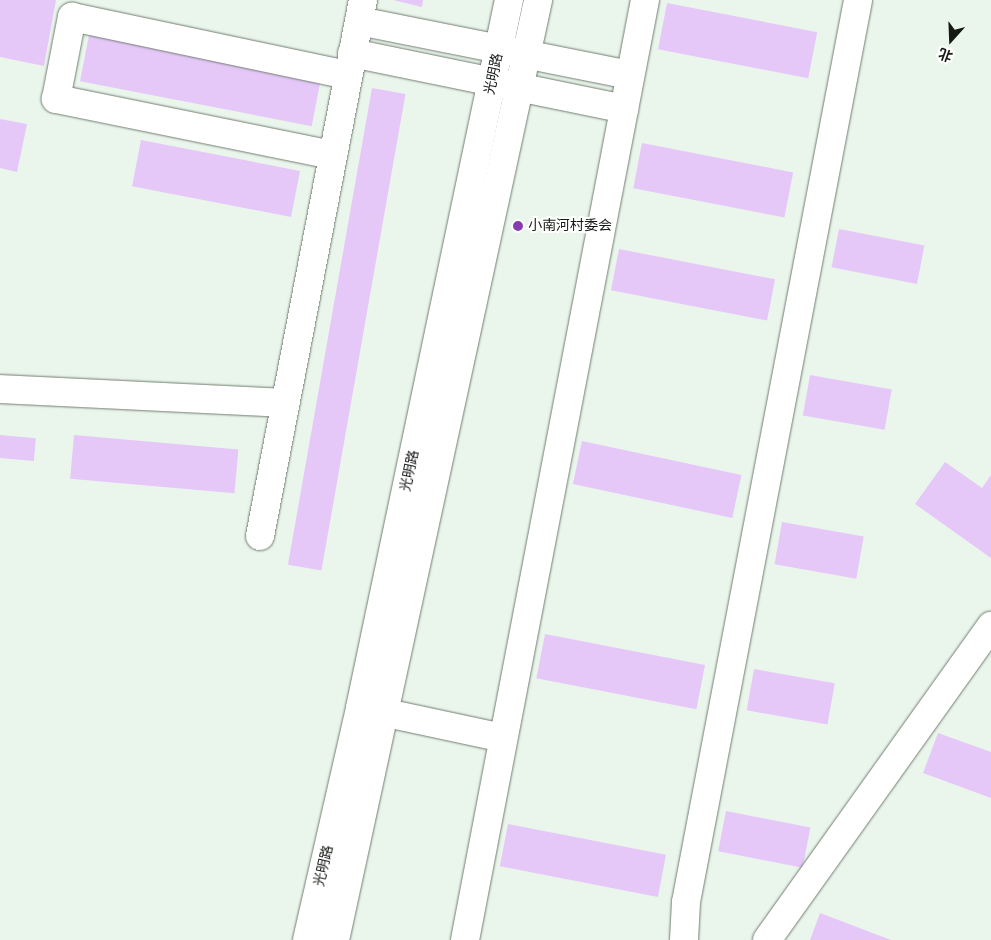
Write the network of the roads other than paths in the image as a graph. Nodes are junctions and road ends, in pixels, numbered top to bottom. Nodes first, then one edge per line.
1 (509, 0) edge
2 (538, 0) edge
3 (645, 0) edge
4 (858, 0) edge
5 (361, 10) edge
6 (499, 47) junction
7 (527, 53) junction
8 (350, 64) junction
9 (630, 75) junction
10 (492, 80) junction
11 (519, 86) junction
12 (624, 109) junction
13 (332, 155) junction
14 (0, 389) edge
15 (283, 403) junction
16 (260, 536) dead end
17 (991, 626) edge
18 (373, 710) junction
19 (503, 738) junction
20 (307, 940) edge
21 (335, 940) edge
22 (465, 940) edge
23 (684, 940) edge
24 (767, 940) edge

1 - 6 street, 光明路
2 - 7 street, 光明路
3 - 9 street
4 - 23 street
5 - 6 street
5 - 8 street
6 - 7 street
6 - 10 street, 光明路
7 - 9 street
7 - 11 street, 光明路
8 - 10 street
8 - 13 street
8 - 13 street
9 - 12 street
10 - 11 street
10 - 18 street, 光明路
11 - 12 street
11 - 18 street, 光明路
12 - 19 street
13 - 15 street
14 - 15 street
15 - 16 street
17 - 24 street
18 - 19 street
18 - 20 street, 光明路
18 - 21 street, 光明路
19 - 22 street

